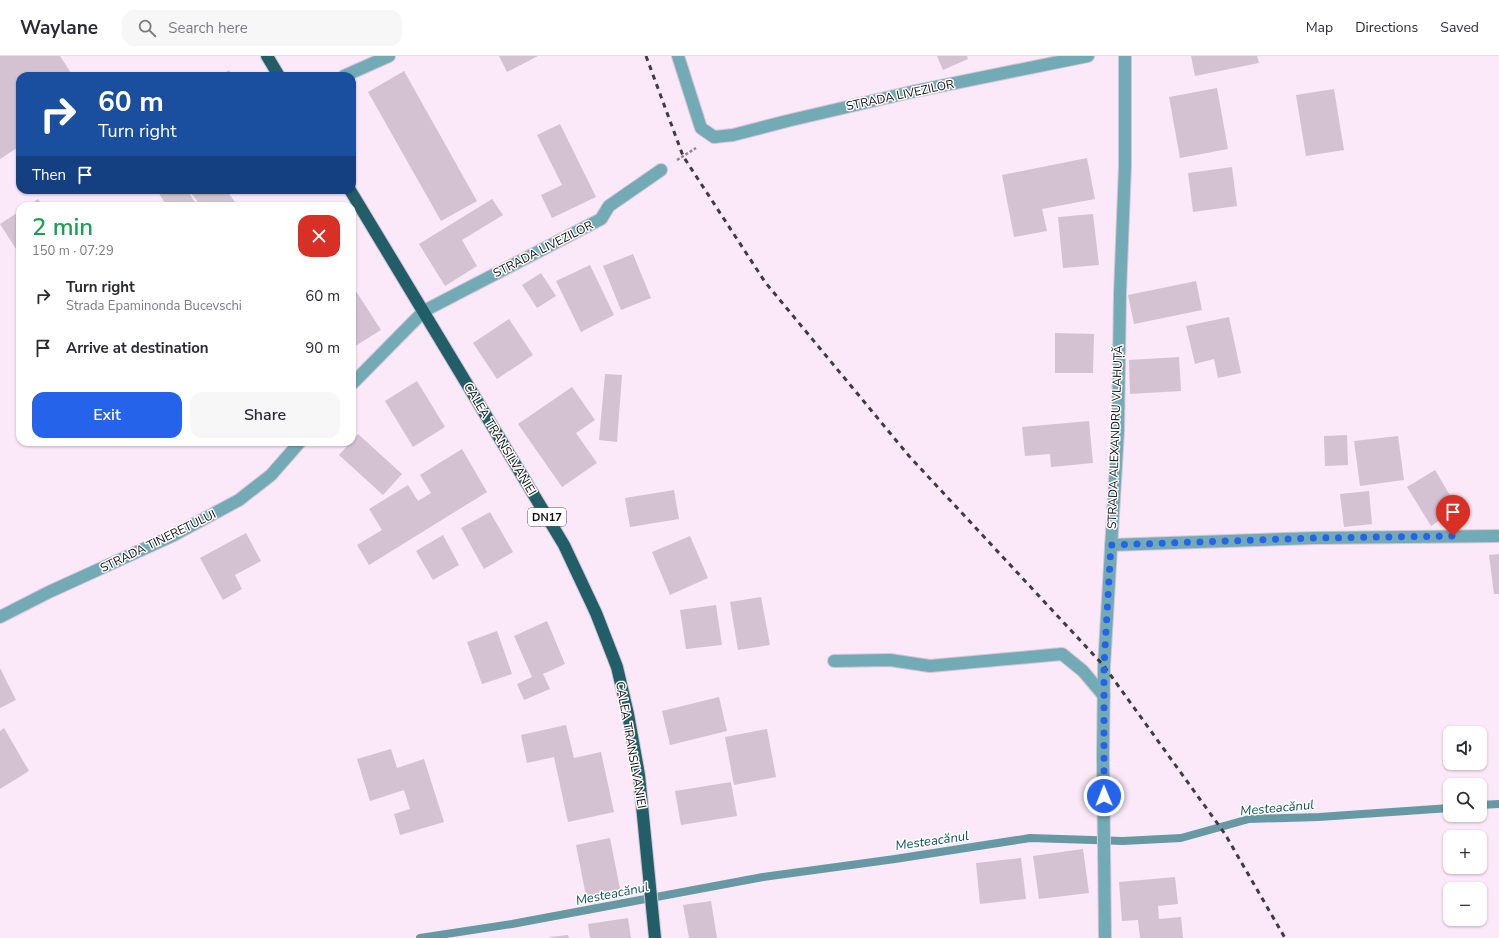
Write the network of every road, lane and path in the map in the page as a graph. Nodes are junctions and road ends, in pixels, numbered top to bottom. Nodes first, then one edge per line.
1 (267, 56) edge
2 (389, 56) edge
3 (678, 56) edge
4 (1088, 56) edge
5 (1124, 56) edge
6 (277, 72) edge
7 (353, 72) edge
8 (714, 137) junction
9 (661, 170) joint
10 (352, 194) edge
11 (424, 311) junction
12 (356, 380) edge
13 (296, 446) edge
14 (1499, 536) edge
15 (1111, 545) junction
16 (0, 617) edge
17 (834, 661) dead end
18 (1104, 696) junction
19 (655, 938) edge
20 (1105, 938) edge

1 - 6 highway
2 - 7 street
3 - 8 street
4 - 8 street, STRADA LIVEZILOR
5 - 15 street, STRADA ALEXANDRU VLAHUȚĂ
8 - 9 path
9 - 11 street, STRADA LIVEZILOR
10 - 11 highway, CALEA TRANSILVANIEI / DN17
11 - 12 street
11 - 19 highway, CALEA TRANSILVANIEI / DN17
13 - 16 street, STRADA TINERETULUI
14 - 15 street
15 - 18 street, STRADA ALEXANDRU VLAHUȚĂ
17 - 18 street
18 - 20 street, STRADA ALEXANDRU VLAHUȚĂ

